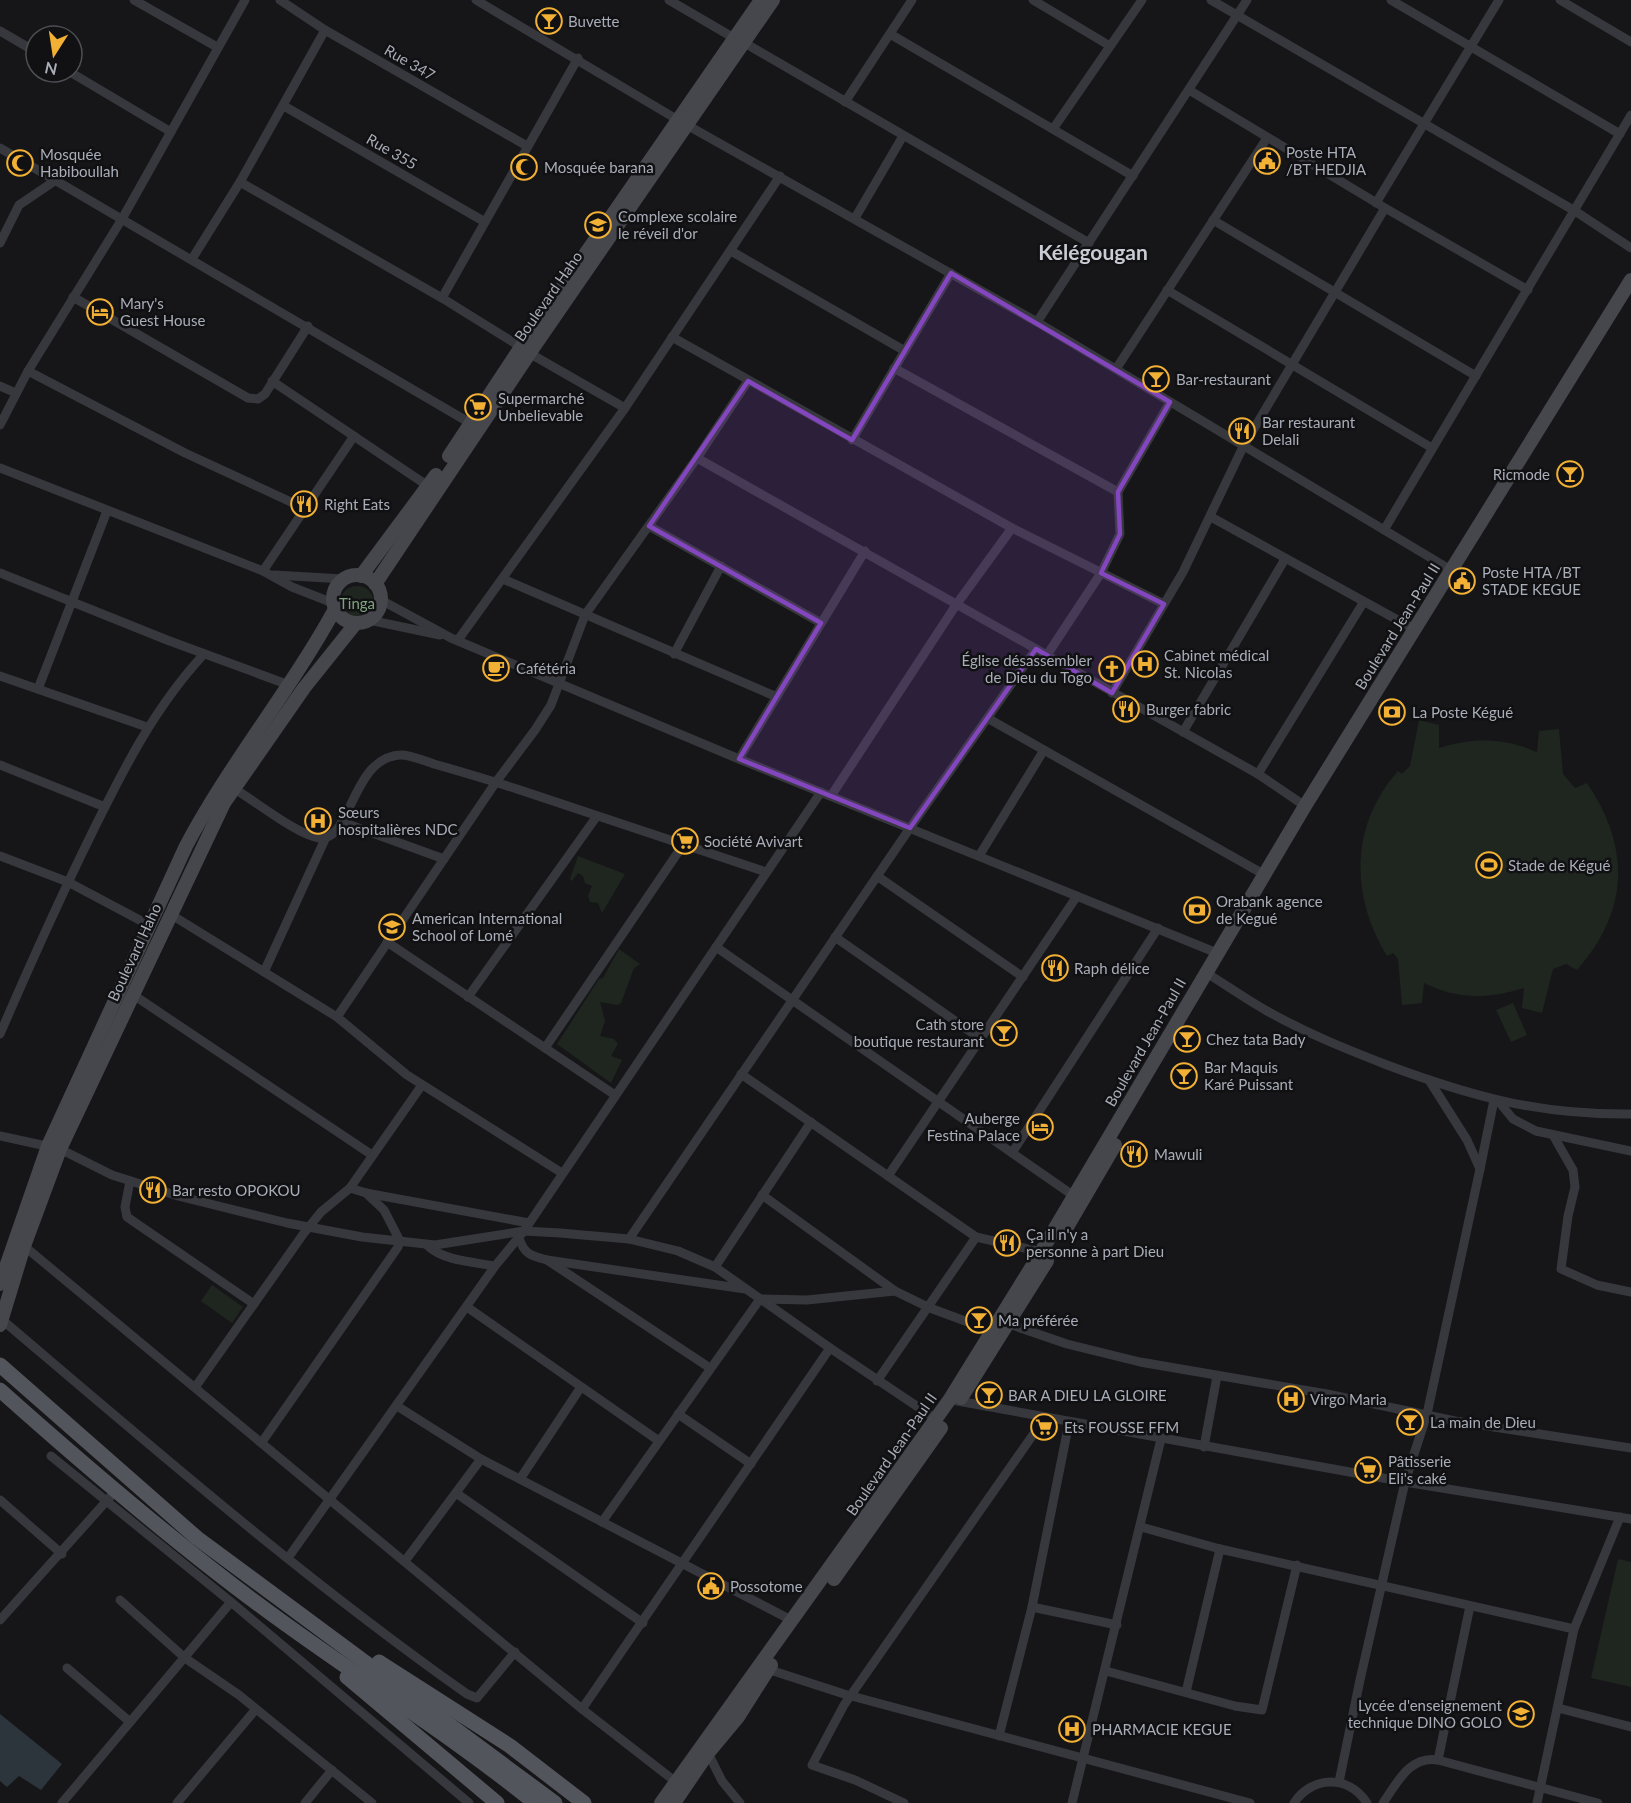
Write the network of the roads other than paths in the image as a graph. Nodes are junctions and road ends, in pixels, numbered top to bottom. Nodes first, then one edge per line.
1 (134, 0) edge
2 (245, 0) edge
3 (280, 0) edge
4 (669, 0) edge
5 (761, 0) edge
6 (773, 0) edge
7 (912, 0) edge
8 (1033, 0) edge
9 (1142, 0) edge
10 (1211, 0) edge
11 (1247, 0) edge
12 (1390, 0) edge
13 (1499, 0) edge
14 (1560, 0) edge
15 (480, 1) edge
16 (1238, 15) junction
17 (326, 30) junction
18 (0, 31) edge
19 (890, 34) junction
20 (739, 40) junction
21 (1631, 42) edge
22 (24, 45) edge
23 (1110, 46) junction
24 (1470, 46) junction
25 (217, 47) junction
26 (578, 58) junction
27 (84, 80) edge
28 (1189, 90) junction
29 (845, 102) junction
30 (284, 106) junction
31 (1631, 115) edge
32 (683, 122) junction
33 (1424, 123) junction
34 (1053, 129) junction
35 (171, 132) junction
36 (1620, 134) junction
37 (903, 136) junction
38 (1267, 138) junction
39 (527, 146) junction
40 (0, 148) edge
41 (780, 176) junction
42 (1133, 176) junction
43 (56, 180) junction
44 (240, 182) junction
45 (1376, 203) junction
46 (1385, 208) junction
47 (1575, 211) junction
48 (855, 218) junction
49 (122, 219) junction
50 (1213, 220) junction
51 (485, 222) junction
52 (0, 243) edge
53 (1089, 243) junction
54 (1631, 248) edge
55 (730, 251) junction
56 (192, 259) junction
57 (951, 273) junction
58 (1631, 280) edge
59 (1167, 290) junction
60 (1528, 290) junction
61 (1335, 293) junction
62 (1631, 293) edge
63 (73, 297) junction
64 (442, 298) junction
65 (1037, 322) junction
66 (308, 326) junction
67 (672, 337) junction
68 (525, 350) junction
69 (905, 351) junction
70 (1292, 364) junction
71 (894, 368) junction
72 (1116, 369) junction
73 (28, 371) junction
74 (1476, 376) junction
75 (272, 381) junction
76 (748, 381) junction
77 (0, 386) edge
78 (16, 393) junction
79 (1170, 402) junction
80 (625, 408) junction
81 (470, 423) junction
82 (0, 425) edge
83 (354, 436) junction
84 (852, 440) junction
85 (1243, 447) junction
86 (1432, 448) junction
87 (697, 458) junction
88 (0, 468) edge
89 (428, 486) junction
90 (1118, 492) junction
91 (304, 508) junction
92 (107, 511) junction
93 (1210, 517) junction
94 (649, 526) junction
95 (1012, 528) junction
96 (1384, 530) junction
97 (865, 551) junction
98 (1285, 560) junction
99 (721, 566) junction
100 (1450, 570) junction
101 (0, 573) edge
102 (267, 573) junction
103 (1101, 573) junction
104 (361, 576) junction
105 (344, 579) junction
106 (503, 579) junction
107 (375, 584) junction
108 (381, 600) junction
109 (71, 601) junction
110 (1364, 603) junction
111 (1164, 604) junction
112 (956, 605) junction
113 (334, 606) junction
114 (585, 615) junction
115 (362, 621) junction
116 (821, 624) junction
117 (1414, 629) junction
118 (455, 639) junction
119 (1036, 649) junction
120 (204, 654) junction
121 (674, 654) junction
122 (1047, 655) junction
123 (0, 676) edge
124 (560, 683) junction
125 (289, 685) junction
126 (38, 689) junction
127 (1112, 693) junction
128 (777, 697) junction
129 (989, 719) junction
130 (147, 727) junction
131 (1183, 732) junction
132 (1044, 750) junction
133 (739, 759) junction
134 (0, 765) edge
135 (1258, 774) junction
136 (496, 782) junction
137 (233, 788) junction
138 (821, 792) junction
139 (831, 796) junction
140 (1305, 806) junction
141 (105, 807) junction
142 (597, 816) junction
143 (342, 822) junction
144 (910, 828) junction
145 (326, 837) junction
146 (683, 845) junction
147 (0, 856) edge
148 (979, 856) junction
149 (444, 859) junction
150 (766, 872) junction
151 (1265, 875) junction
152 (877, 876) junction
153 (68, 882) junction
154 (1077, 896) junction
155 (171, 914) junction
156 (149, 925) junction
157 (1158, 928) junction
158 (835, 937) junction
159 (387, 942) junction
160 (716, 947) junction
161 (1217, 953) junction
162 (264, 972) junction
163 (1209, 974) junction
164 (1023, 977) junction
165 (132, 994) junction
166 (468, 997) junction
167 (792, 1000) junction
168 (337, 1017) junction
169 (0, 1034) edge
170 (981, 1039) junction
171 (545, 1048) junction
172 (741, 1074) junction
173 (1429, 1080) junction
174 (422, 1085) junction
175 (615, 1095) junction
176 (1497, 1101) junction
177 (939, 1102) junction
178 (1631, 1114) edge
179 (811, 1122) junction
180 (0, 1136) edge
181 (1553, 1136) junction
182 (54, 1148) junction
183 (1631, 1151) edge
184 (1011, 1153) junction
185 (372, 1155) junction
186 (1480, 1169) junction
187 (562, 1173) junction
188 (888, 1176) junction
189 (130, 1180) junction
190 (39, 1188) junction
191 (350, 1188) junction
192 (366, 1193) junction
193 (762, 1195) junction
194 (1074, 1196) junction
195 (309, 1227) junction
196 (524, 1231) junction
197 (976, 1237) junction
198 (628, 1239) junction
199 (400, 1241) junction
200 (427, 1245) junction
201 (24, 1246) junction
202 (1041, 1252) junction
203 (547, 1260) junction
204 (495, 1266) junction
205 (715, 1267) junction
206 (0, 1284) edge
207 (747, 1289) junction
208 (895, 1291) junction
209 (1631, 1292) edge
210 (760, 1299) junction
211 (254, 1304) junction
212 (467, 1307) junction
213 (930, 1308) junction
214 (0, 1320) edge
215 (1009, 1324) junction
216 (992, 1331) junction
217 (830, 1348) junction
218 (0, 1357) edge
219 (4, 1368) edge
220 (710, 1368) junction
221 (1217, 1376) junction
222 (878, 1381) junction
223 (196, 1386) junction
224 (581, 1387) junction
225 (0, 1390) edge
226 (954, 1401) junction
227 (396, 1406) junction
228 (678, 1414) junction
229 (1427, 1414) junction
230 (936, 1419) junction
231 (1044, 1419) junction
232 (1069, 1423) junction
233 (1161, 1439) junction
234 (659, 1441) junction
235 (262, 1442) junction
236 (1203, 1447) junction
237 (1631, 1448) edge
238 (51, 1456) dead end
239 (481, 1459) junction
240 (751, 1464) junction
241 (520, 1479) junction
242 (1405, 1482) junction
243 (456, 1493) junction
244 (112, 1495) junction
245 (330, 1498) junction
246 (0, 1500) edge
247 (1620, 1517) junction
248 (1631, 1519) edge
249 (602, 1522) junction
250 (1141, 1527) junction
251 (1220, 1549) junction
252 (62, 1554) junction
253 (288, 1558) junction
254 (405, 1562) junction
255 (682, 1564) junction
256 (1297, 1565) junction
257 (1382, 1585) junction
258 (120, 1600) dead end
259 (231, 1602) junction
260 (1470, 1606) junction
261 (1032, 1608) junction
262 (0, 1620) edge
263 (793, 1622) junction
264 (643, 1623) junction
265 (1117, 1625) junction
266 (319, 1626) junction
267 (293, 1629) junction
268 (1574, 1629) junction
269 (514, 1652) junction
270 (185, 1658) junction
271 (67, 1668) dead end
272 (764, 1668) junction
273 (1106, 1671) junction
274 (392, 1690) junction
275 (1186, 1692) junction
276 (850, 1696) junction
277 (256, 1708) junction
278 (1558, 1708) junction
279 (582, 1709) junction
280 (130, 1722) junction
281 (1631, 1727) edge
282 (999, 1736) junction
283 (708, 1753) junction
284 (1082, 1759) junction
285 (1437, 1760) junction
286 (332, 1770) junction
287 (676, 1782) junction
288 (1339, 1782) junction
289 (1540, 1789) junction
290 (62, 1803) edge
291 (177, 1803) edge
292 (305, 1803) edge
293 (372, 1803) edge
294 (469, 1803) edge
295 (497, 1803) edge
296 (535, 1803) edge
297 (555, 1803) edge
298 (584, 1803) edge
299 (661, 1803) edge
300 (674, 1803) edge
301 (740, 1803) edge
302 (904, 1803) edge
303 (1072, 1803) edge
304 (1250, 1803) edge
305 (1294, 1803) edge
306 (1366, 1803) edge
307 (1383, 1803) edge
308 (1537, 1803) edge
309 (1598, 1803) edge

1 - 25 street
2 - 25 street
3 - 17 street, Rue 347
4 - 20 street
5 - 20 main road, Boulevard Haho
6 - 20 main road, Boulevard Haho
7 - 19 street
8 - 23 street
9 - 23 street
10 - 16 street
11 - 16 street
12 - 24 street
13 - 24 street
14 - 21 street
15 - 26 street
16 - 28 street
16 - 33 street
17 - 30 street
17 - 39 street, Rue 347
18 - 22 street
19 - 29 street
19 - 34 street
20 - 29 street
20 - 32 main road, Boulevard Haho
23 - 34 street
24 - 33 street
24 - 36 street
25 - 35 street
26 - 32 street
26 - 39 street
27 - 35 street
28 - 38 street
28 - 42 street
29 - 37 street
30 - 44 street
30 - 51 street, Rue 355
31 - 36 street
32 - 41 street
32 - 68 main road, Boulevard Haho
33 - 45 street
33 - 47 street
34 - 42 street
35 - 49 street
36 - 47 street
37 - 48 street
37 - 53 street
38 - 45 street
38 - 50 street
39 - 51 street
40 - 43 street
41 - 48 street
41 - 55 street
42 - 53 street
43 - 49 street
43 - 52 street
44 - 56 street
44 - 64 street
45 - 46 street
46 - 60 street
46 - 61 street
47 - 54 street
47 - 60 street
48 - 57 street
49 - 56 street
49 - 63 street
50 - 59 street
50 - 61 street
51 - 64 street
53 - 65 street
55 - 67 street
55 - 69 street
56 - 66 street
57 - 65 street
57 - 69 street
58 - 100 main road, Boulevard Jean-Paul II
59 - 70 street
59 - 72 street
60 - 74 street
61 - 70 street
61 - 74 street
62 - 163 main road, Boulevard Jean-Paul II
63 - 73 street
63 - 75 street
64 - 68 street
65 - 72 street
66 - 75 street
66 - 81 street
67 - 76 street
67 - 80 street
68 - 80 street
68 - 81 main road, Boulevard Haho
68 - 107 main road, Boulevard Haho
69 - 71 street
70 - 85 street
70 - 86 street
71 - 84 street
71 - 90 street
72 - 79 street
73 - 78 street
73 - 91 street
74 - 86 street
75 - 83 street
76 - 84 street
76 - 87 street
77 - 78 street
78 - 82 street
79 - 85 street
79 - 90 street
80 - 106 street
81 - 89 main road, Boulevard Haho
83 - 89 street
83 - 91 street
84 - 95 street
85 - 93 street
85 - 96 street
86 - 96 street
87 - 94 street
87 - 97 street
88 - 92 street
89 - 104 main road, Boulevard Haho
90 - 103 street
91 - 102 street
92 - 102 street
92 - 109 street
93 - 98 street
93 - 111 street
94 - 99 street
94 - 114 street
95 - 103 street
95 - 112 street
96 - 100 street
97 - 112 street
97 - 116 street
98 - 110 street
98 - 131 street
99 - 116 street
99 - 121 street
100 - 117 main road, Boulevard Jean-Paul II
101 - 109 street
102 - 105 street
102 - 113 street
103 - 111 street
103 - 122 street
104 - 105 main road
104 - 107 main road
105 - 113 main road
106 - 114 street
106 - 118 street
107 - 108 main road
108 - 115 main road
108 - 118 street
109 - 120 street
109 - 126 street
110 - 117 street
110 - 135 street
111 - 127 street
112 - 119 street
112 - 139 street
113 - 115 main road
113 - 125 main road, Boulevard Haho
114 - 121 street
114 - 124 street
115 - 118 street
115 - 137 main road, Boulevard Haho
116 - 128 street
117 - 140 main road, Boulevard Jean-Paul II
118 - 124 street
119 - 122 street
119 - 129 street
120 - 125 street
120 - 130 street
121 - 128 street
122 - 127 street
123 - 126 street
124 - 133 street
124 - 136 street
125 - 156 main road, Boulevard Haho
126 - 130 street
127 - 131 street
128 - 133 street
129 - 132 street
129 - 144 street
130 - 141 street
131 - 135 street
132 - 148 street
132 - 151 street
133 - 138 street
134 - 141 street
135 - 140 street
136 - 142 street
136 - 143 street
136 - 149 street
137 - 145 street
137 - 155 main road, Boulevard Haho
138 - 139 street
138 - 150 street
139 - 144 street
140 - 151 main road, Boulevard Jean-Paul II
141 - 153 street
142 - 146 street
142 - 166 street
143 - 145 street
143 - 149 street
144 - 148 street
144 - 152 street
145 - 162 street
146 - 150 street
146 - 171 street
147 - 153 street
148 - 154 street
149 - 159 street
150 - 160 street
151 - 161 main road, Boulevard Jean-Paul II
152 - 158 street
152 - 164 street
153 - 156 street
153 - 169 street
154 - 157 street
154 - 164 street
155 - 162 street
155 - 165 main road, Boulevard Haho
156 - 182 main road, Boulevard Haho
157 - 161 street
157 - 184 street
158 - 167 street
158 - 170 street
159 - 166 street
159 - 168 street
160 - 167 street
160 - 175 street
161 - 163 main road, Boulevard Jean-Paul II
162 - 168 street
163 - 173 street
163 - 194 main road, Boulevard Jean-Paul II
163 - 215 main road, Boulevard Jean-Paul II
164 - 170 street
165 - 182 main road, Boulevard Haho
165 - 185 street
166 - 171 street
167 - 172 street
167 - 177 street
168 - 174 street
170 - 177 street
171 - 175 street
172 - 179 street
172 - 198 street
173 - 176 street
173 - 186 street
174 - 185 street
174 - 187 street
175 - 187 street
176 - 178 street
176 - 181 street
176 - 186 street
177 - 184 street
177 - 188 street
179 - 188 street
179 - 193 street
180 - 182 street
181 - 183 street
181 - 209 street
182 - 189 street
182 - 190 main road, Boulevard Haho
184 - 194 street
185 - 191 street
186 - 229 street
187 - 196 street
188 - 197 street
189 - 195 street
189 - 211 street
190 - 201 main road, Boulevard Haho
190 - 206 main road, Boulevard Haho
191 - 192 street
191 - 195 street
192 - 196 street
192 - 199 street
193 - 205 street
193 - 208 street
194 - 202 main road, Boulevard Jean-Paul II
195 - 199 street
195 - 211 street
196 - 198 street
196 - 200 street
196 - 203 street
196 - 204 street
197 - 202 street
197 - 213 street
198 - 205 street
199 - 200 street
199 - 235 street
200 - 204 street
201 - 214 main road, Boulevard Haho
201 - 223 street
202 - 216 main road, Boulevard Jean-Paul II
203 - 207 street
203 - 220 street
204 - 212 street
205 - 207 street
207 - 210 street
208 - 210 street
208 - 213 street
210 - 217 street
210 - 220 street
211 - 223 street
212 - 224 street
212 - 227 street
213 - 216 street
213 - 222 street
214 - 253 street
215 - 221 street
215 - 226 main road, Boulevard Jean-Paul II
216 - 226 main road, Boulevard Jean-Paul II
217 - 222 street
217 - 240 street
218 - 219 main road
219 - 266 main road
220 - 228 street
221 - 229 street
221 - 236 street
222 - 230 street
223 - 235 street
224 - 234 street
224 - 241 street
225 - 244 main road
226 - 230 main road, Boulevard Jean-Paul II
226 - 231 street
226 - 272 main road, Boulevard Jean-Paul II
227 - 239 street
227 - 245 street
228 - 234 street
228 - 240 street
229 - 237 street
229 - 242 street
230 - 263 main road, Boulevard Jean-Paul II
231 - 232 street
231 - 276 street
232 - 233 street
232 - 261 street
233 - 236 street
233 - 250 street
234 - 249 street
235 - 245 street
236 - 242 street
238 - 244 street
239 - 241 street
239 - 243 street
240 - 255 street
241 - 249 street
242 - 247 street
242 - 257 street
243 - 254 street
243 - 264 street
244 - 252 street
244 - 259 street
244 - 267 main road
245 - 253 street
245 - 254 street
246 - 252 street
247 - 248 street
247 - 268 street
249 - 255 street
250 - 251 street
250 - 265 street
251 - 256 street
251 - 275 street
252 - 262 street
253 - 269 street
254 - 269 street
255 - 263 street
255 - 264 street
256 - 257 street
256 - 275 street
257 - 260 street
257 - 288 street
258 - 270 street
259 - 270 street
259 - 294 street
260 - 268 street
260 - 285 street
261 - 265 street
261 - 282 street
263 - 272 main road, Boulevard Jean-Paul II
264 - 279 street
265 - 273 street
266 - 274 main road
266 - 298 main road
267 - 274 main road
267 - 295 main road
268 - 278 street
269 - 279 street
270 - 277 street
270 - 280 street
271 - 280 street
272 - 276 street
272 - 283 main road, Boulevard Jean-Paul II
272 - 287 main road, Boulevard Jean-Paul II
273 - 275 street
273 - 284 street
274 - 296 main road
274 - 297 main road
276 - 282 street
276 - 302 street
277 - 286 street
277 - 291 street
278 - 281 street
278 - 289 street
279 - 287 street
280 - 290 street
282 - 284 street
283 - 300 main road, Boulevard Jean-Paul II
283 - 301 street
284 - 303 street
284 - 304 street
285 - 289 street
285 - 307 street
286 - 292 street
286 - 293 street
287 - 299 main road, Boulevard Jean-Paul II
288 - 305 street
288 - 306 street
289 - 308 street
289 - 309 street

